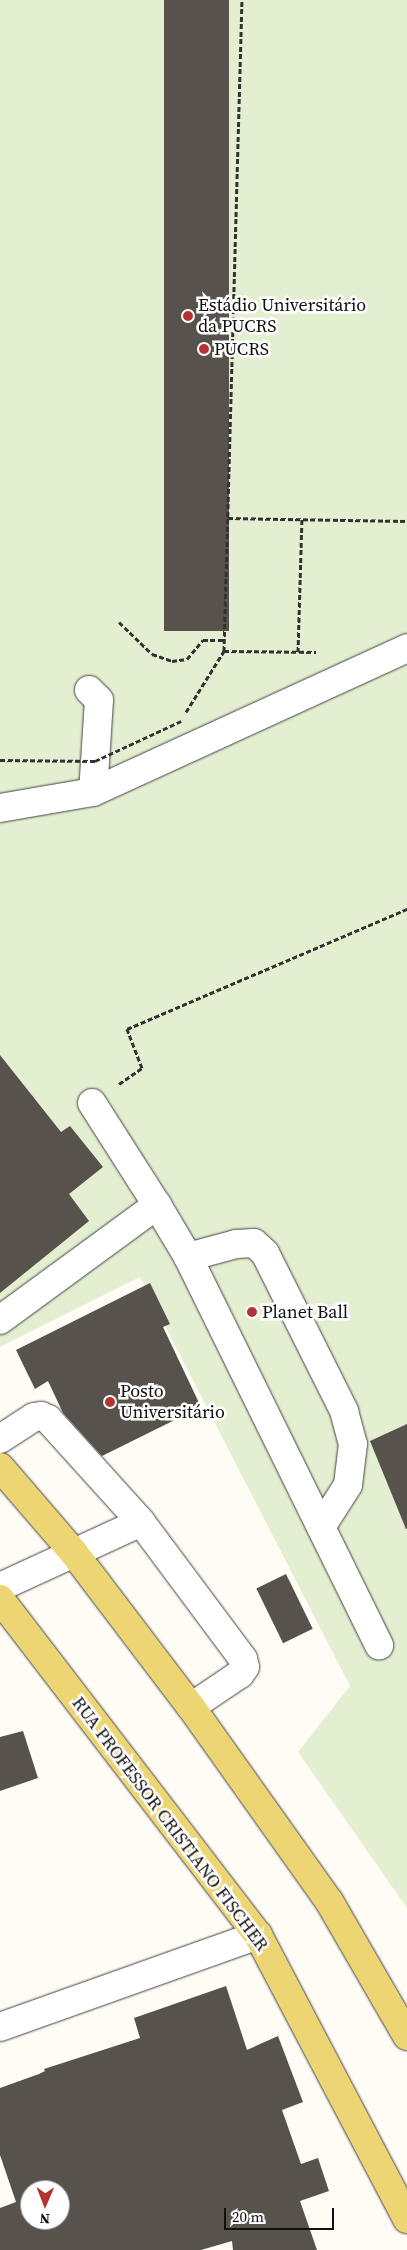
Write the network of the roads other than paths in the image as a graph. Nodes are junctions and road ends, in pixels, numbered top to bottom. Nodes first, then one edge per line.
1 (407, 648) edge
2 (89, 690) dead end
3 (93, 792) junction
4 (0, 808) edge
5 (92, 1103) road end
6 (158, 1205) junction
7 (188, 1257) junction
8 (0, 1320) edge
9 (0, 1439) edge
10 (0, 1467) edge
11 (141, 1522) junction
12 (321, 1527) junction
13 (74, 1553) junction
14 (0, 1587) edge
15 (0, 1599) edge
16 (380, 1646) dead end
17 (190, 1707) junction
18 (258, 1935) junction
19 (0, 2027) edge
20 (407, 2036) edge
21 (407, 2219) edge

1 - 3 street
2 - 3 street
3 - 4 street
5 - 6 street
6 - 7 street
6 - 8 street
7 - 12 street
7 - 12 street
9 - 11 street
10 - 13 main road
11 - 13 street
11 - 17 street
12 - 16 street
13 - 14 street
13 - 17 main road
15 - 18 main road, RUA PROFESSOR CRISTIANO FISCHER
17 - 20 main road
18 - 19 street
18 - 21 main road, RUA PROFESSOR CRISTIANO FISCHER

